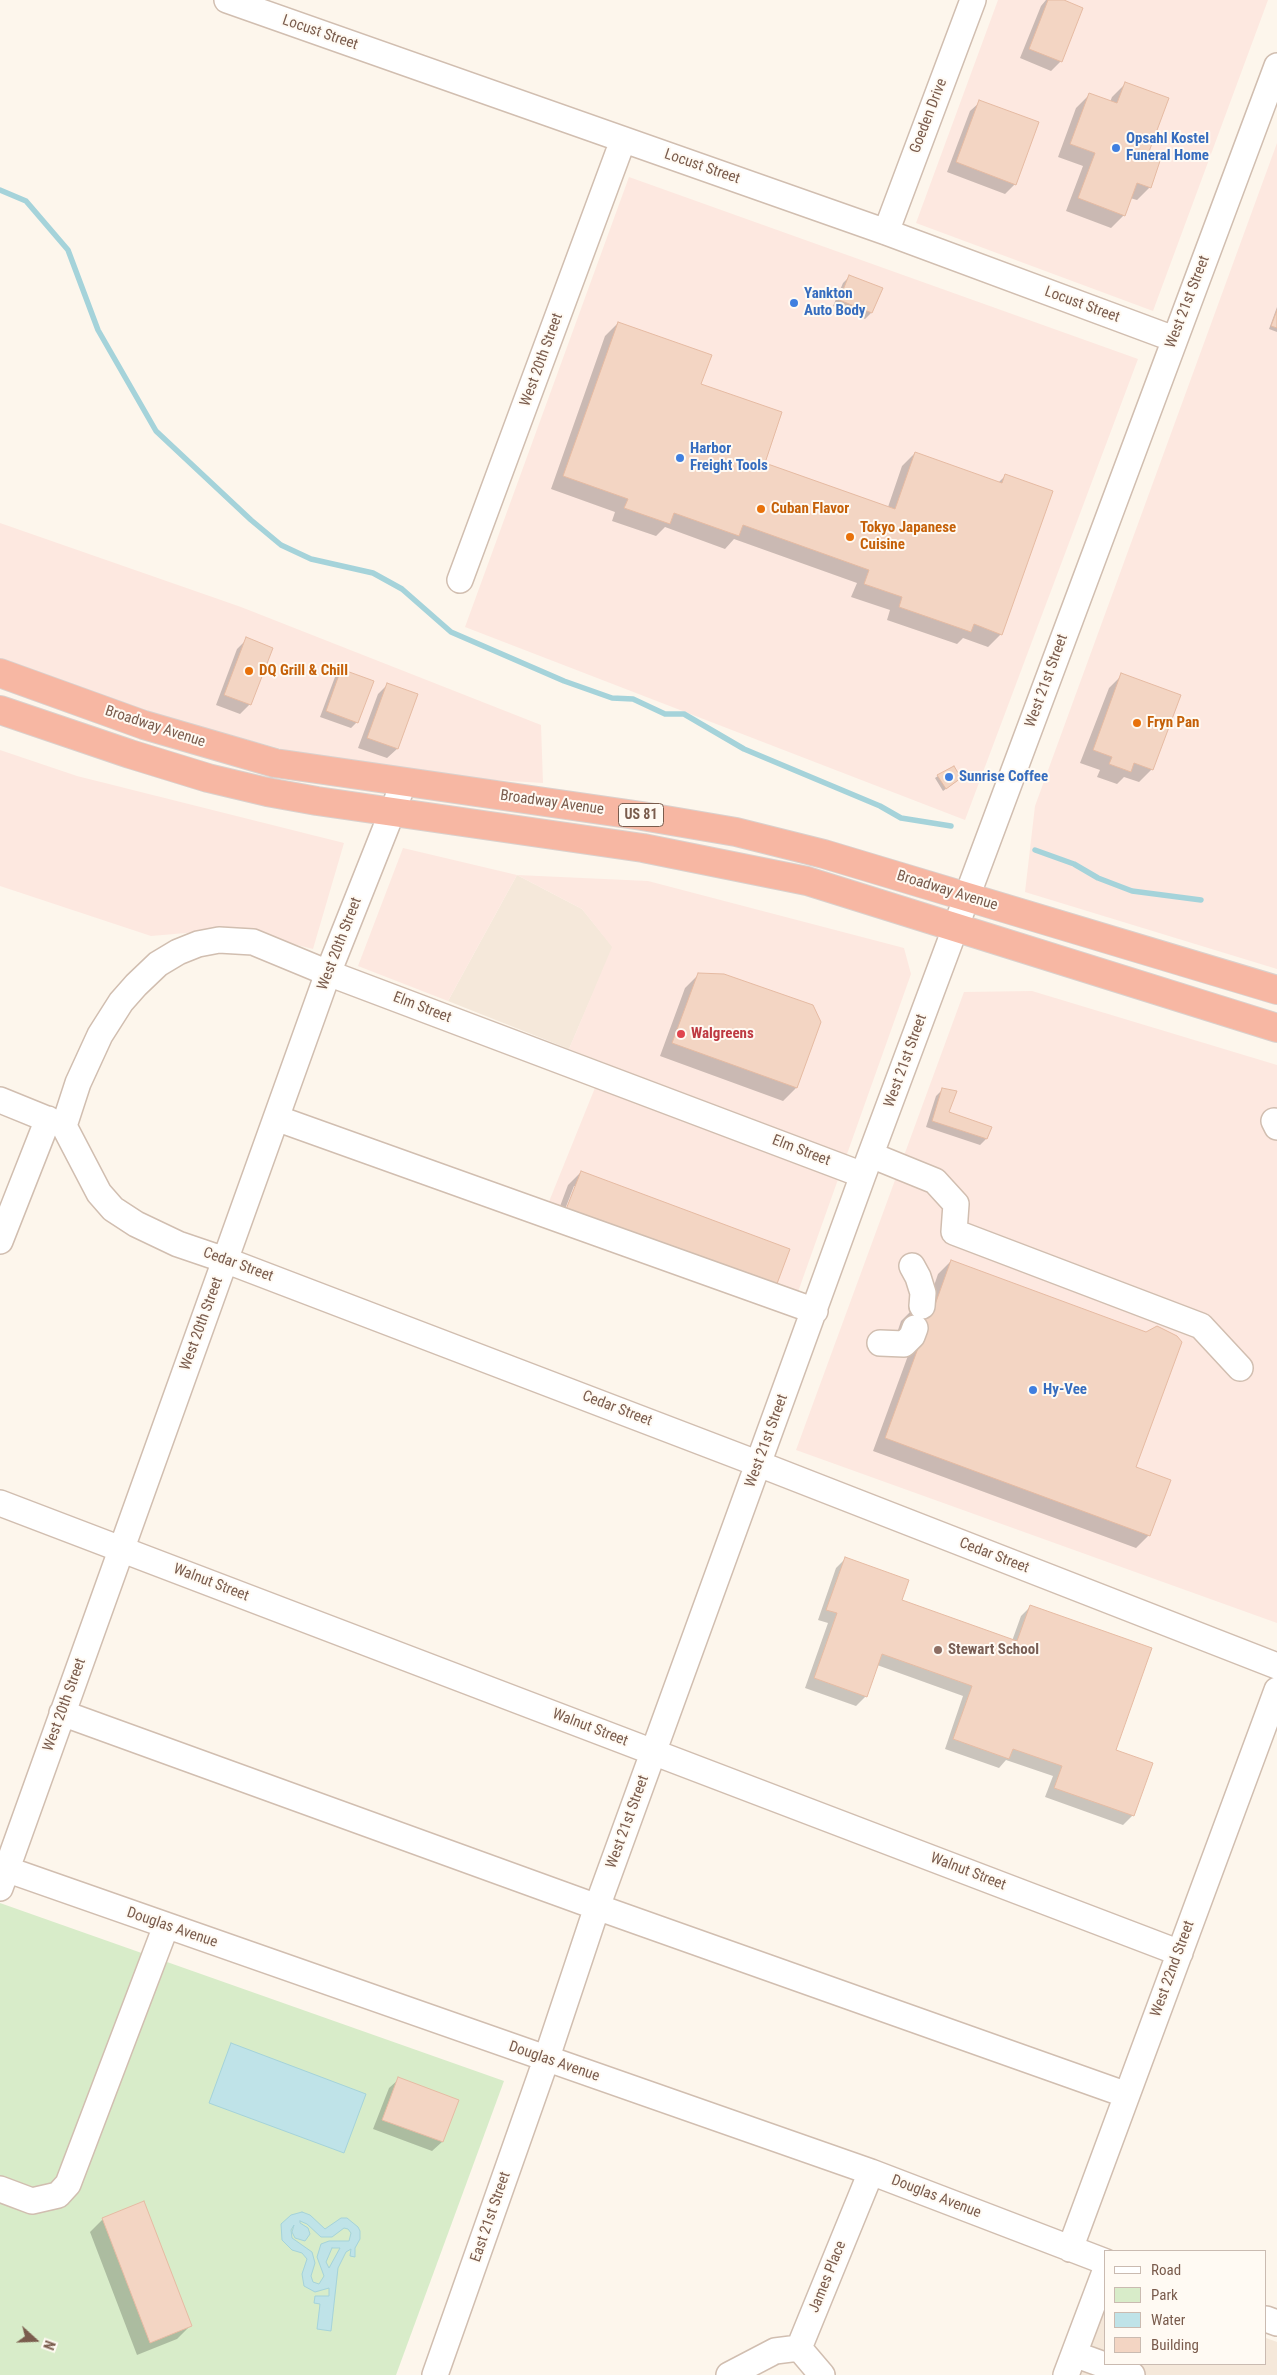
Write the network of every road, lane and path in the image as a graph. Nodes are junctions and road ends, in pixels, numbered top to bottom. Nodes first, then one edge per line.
1 (227, 0) edge
2 (973, 0) edge
3 (1277, 66) edge
4 (623, 140) junction
5 (886, 232) junction
6 (1174, 339) junction
7 (460, 580) dead end
8 (0, 673) edge
9 (0, 710) edge
10 (404, 782) junction
11 (392, 812) junction
12 (967, 896) junction
13 (955, 927) junction
14 (328, 973) junction
15 (1277, 990) edge
16 (1277, 1028) edge
17 (0, 1100) edge
18 (276, 1118) junction
19 (56, 1123) junction
20 (867, 1166) junction
21 (0, 1241) edge
22 (225, 1260) junction
23 (912, 1266) dead end
24 (815, 1311) junction
25 (880, 1343) dead end
26 (1240, 1368) dead end
27 (759, 1464) junction
28 (0, 1503) edge
29 (121, 1549) junction
30 (1277, 1666) edge
31 (1277, 1690) edge
32 (62, 1713) junction
33 (654, 1752) junction
34 (2, 1875) edge
35 (597, 1907) junction
36 (166, 1926) junction
37 (1180, 1952) junction
38 (546, 2060) junction
39 (1127, 2095) junction
40 (871, 2172) junction
41 (0, 2189) edge
42 (1070, 2249) junction
43 (1104, 2261) edge
44 (1104, 2274) edge
45 (799, 2348) junction
46 (1070, 2364) edge
47 (435, 2375) edge
48 (729, 2375) edge
49 (822, 2375) edge
50 (1132, 2375) edge

1 - 4 street, Locust Street
2 - 5 street, Goeden Drive
3 - 6 street, West 21st Street
4 - 5 street, Locust Street
4 - 7 street, West 20th Street
5 - 6 street, Locust Street
6 - 12 street, West 21st Street
8 - 10 highway, Broadway Avenue / US 81
9 - 11 highway, Broadway Avenue / US 81
10 - 11 street, West 20th Street
10 - 12 highway, Broadway Avenue / US 81
11 - 13 highway, Broadway Avenue / US 81
11 - 14 street, West 20th Street
12 - 13 street, West 21st Street
12 - 15 highway, Broadway Avenue / US 81
13 - 16 highway, Broadway Avenue / US 81
13 - 20 street, West 21st Street
14 - 18 street, West 20th Street
14 - 19 street, Elm Street
14 - 20 street, Elm Street
17 - 19 street
18 - 22 street, West 20th Street
18 - 24 street
19 - 21 street, Elm Street
19 - 22 street, Cedar Street
20 - 24 street, West 21st Street
20 - 26 street, Elm Street
22 - 27 street, Cedar Street
22 - 29 street, West 20th Street
23 - 25 street
24 - 27 street, West 21st Street
27 - 30 street, Cedar Street
27 - 33 street, West 21st Street
28 - 29 street, Walnut Street
29 - 32 street, West 20th Street
29 - 33 street, Walnut Street
31 - 37 street, West 22nd Street
32 - 34 street, West 20th Street
32 - 35 street
33 - 35 street, West 21st Street
33 - 37 street, Walnut Street
34 - 36 street, Douglas Avenue
35 - 38 street, West 21st Street
35 - 39 street
36 - 38 street, Douglas Avenue
36 - 41 street
37 - 39 street, West 22nd Street
38 - 40 street, Douglas Avenue
38 - 47 street, East 21st Street
39 - 42 street, West 22nd Street
40 - 42 street, Douglas Avenue
40 - 45 street, James Place
42 - 43 street, Douglas Avenue
44 - 46 street
45 - 48 street
45 - 49 street
46 - 50 street

